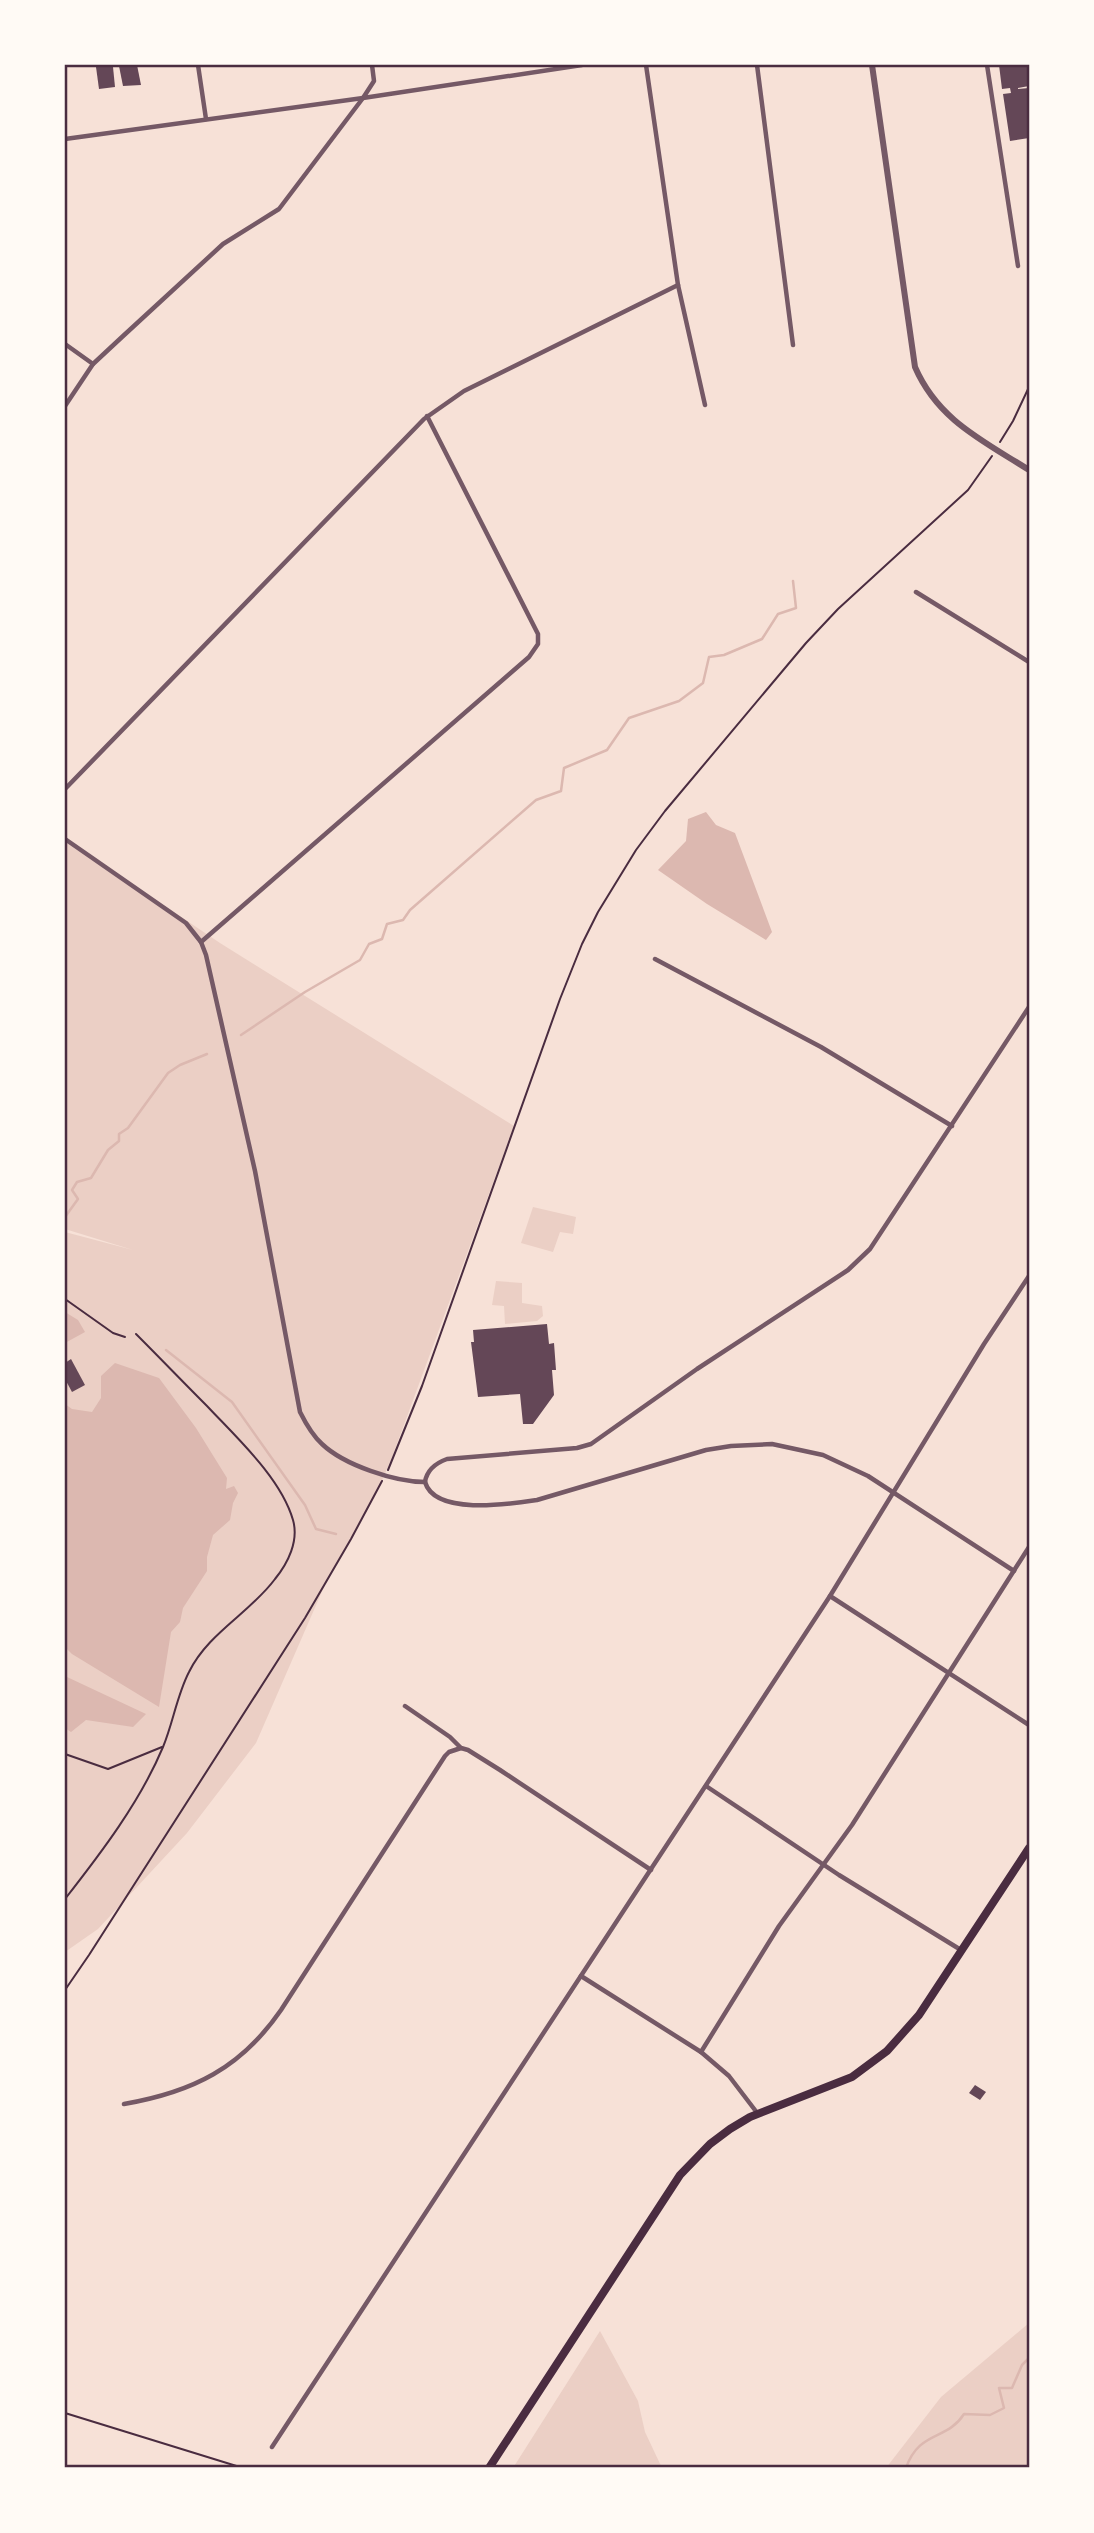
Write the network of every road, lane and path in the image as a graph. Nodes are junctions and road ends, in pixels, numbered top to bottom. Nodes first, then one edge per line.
1 (198, 65) edge
2 (372, 65) edge
3 (582, 65) edge
4 (646, 65) edge
5 (757, 65) edge
6 (872, 65) edge
7 (987, 65) edge
8 (363, 99) junction
9 (206, 119) junction
10 (65, 139) edge
11 (1018, 267) dead end
12 (678, 285) junction
13 (65, 344) edge
14 (793, 345) dead end
15 (93, 364) junction
16 (1029, 387) edge
17 (705, 405) dead end
18 (65, 406) edge
19 (427, 416) junction
20 (996, 449) junction
21 (1029, 470) edge
22 (916, 592) dead end
23 (1029, 662) edge
24 (65, 789) edge
25 (65, 839) edge
26 (201, 942) junction
27 (655, 958) dead end
28 (1029, 1007) edge
29 (952, 1126) junction
30 (1029, 1276) edge
31 (65, 1299) edge
32 (136, 1334) dead end
33 (125, 1337) dead end
34 (385, 1475) junction
35 (425, 1482) junction
36 (893, 1492) junction
37 (1029, 1547) edge
38 (1014, 1571) junction
39 (830, 1596) junction
40 (950, 1675) junction
41 (405, 1706) dead end
42 (1029, 1726) edge
43 (163, 1747) junction
44 (461, 1748) junction
45 (65, 1754) edge
46 (706, 1786) junction
47 (1029, 1848) edge
48 (823, 1865) junction
49 (651, 1870) junction
50 (65, 1899) edge
51 (962, 1950) junction
52 (581, 1976) junction
53 (65, 1990) edge
54 (701, 2052) junction
55 (124, 2104) dead end
56 (758, 2114) junction
57 (65, 2413) edge
58 (272, 2447) dead end
59 (243, 2468) edge
60 (489, 2468) edge

1 - 9 street
2 - 8 street
3 - 8 street
4 - 12 street
5 - 14 street
6 - 20 street
7 - 11 street
8 - 9 street
8 - 15 street
9 - 10 street
12 - 17 street
12 - 19 street
13 - 15 street
15 - 18 street
16 - 20 path
19 - 24 street
19 - 26 street
20 - 21 street
20 - 34 path
22 - 23 street
25 - 26 street
26 - 34 street
27 - 29 street
28 - 29 street
29 - 35 street
30 - 36 street
31 - 33 path
32 - 43 path
34 - 35 street
34 - 53 path
35 - 36 street
36 - 38 street
36 - 39 street
37 - 38 street
38 - 40 street
39 - 40 street
39 - 46 street
40 - 42 street
40 - 48 street
41 - 44 street
43 - 45 path
43 - 50 path
44 - 49 street
44 - 55 street
46 - 48 street
46 - 49 street
47 - 51 main road
48 - 51 street
48 - 54 street
49 - 52 street
51 - 56 main road
52 - 54 street
52 - 58 street
54 - 56 street
56 - 60 main road
57 - 59 path

